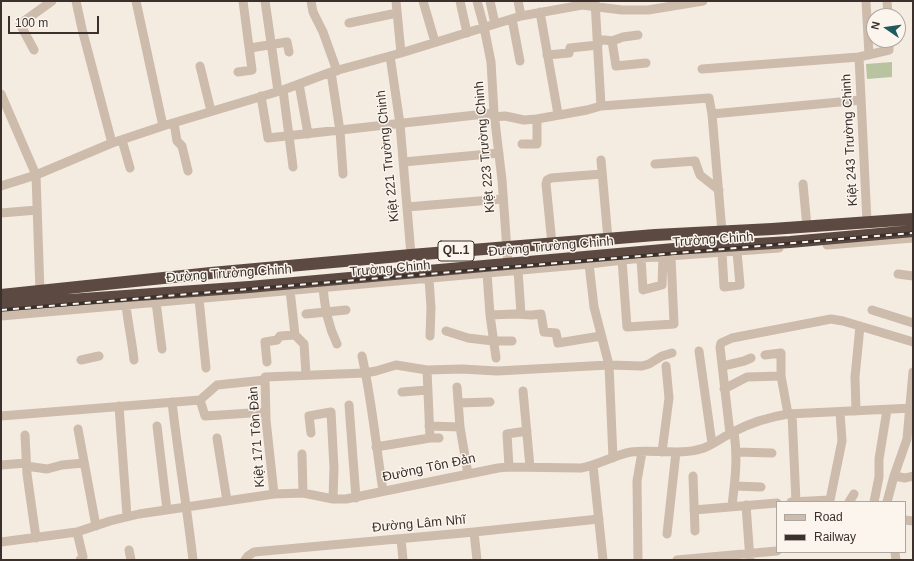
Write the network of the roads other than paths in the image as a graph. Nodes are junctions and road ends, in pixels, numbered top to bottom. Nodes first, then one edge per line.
1 (52, 1) edge
2 (76, 1) edge
3 (136, 1) edge
4 (243, 1) edge
5 (265, 1) edge
6 (310, 1) edge
7 (396, 1) edge
8 (423, 1) edge
9 (460, 1) edge
10 (477, 1) edge
11 (490, 1) edge
12 (518, 1) edge
13 (703, 1) edge
14 (866, 1) edge
15 (566, 4) edge
16 (595, 4) edge
17 (675, 4) edge
18 (540, 12) junction
19 (397, 13) junction
20 (517, 17) junction
21 (349, 23) dead end
22 (495, 24) junction
23 (484, 27) junction
24 (467, 33) junction
25 (638, 35) dead end
26 (612, 41) junction
27 (435, 42) junction
28 (597, 42) junction
29 (272, 44) junction
30 (250, 48) junction
31 (889, 48) edge
32 (34, 50) dead end
33 (289, 52) dead end
34 (401, 53) junction
35 (869, 54) junction
36 (547, 55) junction
37 (390, 56) junction
38 (859, 57) junction
39 (520, 61) dead end
40 (646, 63) dead end
41 (200, 66) dead end
42 (702, 69) dead end
43 (238, 72) dead end
44 (334, 72) junction
45 (299, 84) junction
46 (280, 90) junction
47 (1, 94) edge
48 (261, 96) junction
49 (861, 100) junction
50 (600, 106) junction
51 (211, 111) junction
52 (558, 114) junction
53 (712, 114) junction
54 (494, 115) junction
55 (537, 119) junction
56 (174, 123) junction
57 (400, 124) junction
58 (163, 126) junction
59 (340, 131) junction
60 (308, 134) junction
61 (289, 136) junction
62 (122, 140) junction
63 (112, 143) junction
64 (522, 144) dead end
65 (499, 153) junction
66 (601, 160) dead end
67 (404, 162) junction
68 (656, 164) dead end
69 (293, 167) dead end
70 (130, 168) dead end
71 (188, 171) dead end
72 (343, 174) dead end
73 (602, 174) junction
74 (36, 175) junction
75 (803, 184) dead end
76 (1, 186) edge
77 (718, 190) junction
78 (504, 199) junction
79 (407, 207) junction
80 (37, 210) junction
81 (1, 213) edge
82 (913, 219) edge
83 (868, 222) junction
84 (807, 227) junction
85 (789, 228) junction
86 (913, 231) edge
87 (722, 232) junction
88 (665, 235) junction
89 (913, 238) edge
90 (608, 239) junction
91 (790, 242) junction
92 (552, 244) junction
93 (506, 247) junction
94 (737, 252) junction
95 (722, 253) junction
96 (411, 254) junction
97 (667, 255) junction
98 (641, 258) junction
99 (622, 260) junction
100 (589, 264) junction
101 (513, 268) junction
102 (233, 271) junction
103 (487, 273) junction
104 (898, 274) dead end
105 (913, 276) edge
106 (429, 278) junction
107 (323, 287) junction
108 (235, 288) junction
109 (290, 290) junction
110 (40, 292) junction
111 (1, 296) edge
112 (198, 299) junction
113 (156, 302) junction
114 (1, 305) edge
115 (126, 305) junction
116 (346, 310) dead end
117 (872, 310) dead end
118 (326, 312) junction
119 (306, 314) dead end
120 (521, 314) junction
121 (490, 315) junction
122 (1, 316) edge
123 (913, 323) edge
124 (860, 326) junction
125 (446, 331) dead end
126 (295, 335) junction
127 (430, 336) dead end
128 (601, 336) junction
129 (493, 341) junction
130 (512, 341) dead end
131 (913, 342) edge
132 (337, 344) dead end
133 (162, 348) dead end
134 (699, 351) dead end
135 (672, 353) dead end
136 (765, 355) dead end
137 (100, 356) dead end
138 (362, 356) dead end
139 (496, 358) dead end
140 (751, 358) dead end
141 (81, 360) dead end
142 (134, 360) dead end
143 (267, 362) dead end
144 (609, 365) junction
145 (666, 366) dead end
146 (723, 366) junction
147 (206, 368) dead end
148 (427, 370) junction
149 (913, 372) edge
150 (365, 373) junction
151 (309, 374) junction
152 (781, 376) junction
153 (265, 380) junction
154 (457, 387) dead end
155 (724, 389) junction
156 (428, 390) junction
157 (523, 391) dead end
158 (402, 392) dead end
159 (200, 400) junction
160 (172, 402) junction
161 (490, 402) dead end
162 (458, 403) junction
163 (348, 405) dead end
164 (119, 406) junction
165 (911, 408) edge
166 (887, 410) junction
167 (856, 411) junction
168 (266, 412) junction
169 (840, 412) junction
170 (790, 414) junction
171 (1, 416) edge
172 (157, 426) dead end
173 (429, 426) junction
174 (460, 427) junction
175 (78, 428) dead end
176 (527, 432) junction
177 (311, 433) dead end
178 (732, 433) junction
179 (911, 433) edge
180 (25, 435) dead end
181 (217, 438) dead end
182 (712, 444) junction
183 (376, 447) junction
184 (642, 452) junction
185 (662, 452) junction
186 (676, 452) junction
187 (737, 452) junction
188 (772, 453) dead end
189 (302, 454) dead end
190 (613, 458) junction
191 (84, 463) junction
192 (26, 464) junction
193 (1, 465) edge
194 (593, 465) junction
195 (509, 466) junction
196 (530, 466) junction
197 (468, 474) junction
198 (693, 476) dead end
199 (894, 476) junction
200 (913, 476) edge
201 (735, 486) junction
202 (761, 487) dead end
203 (384, 491) junction
204 (303, 493) junction
205 (274, 494) junction
206 (356, 498) junction
207 (333, 499) junction
208 (227, 501) junction
209 (796, 501) edge
210 (813, 501) edge
211 (874, 501) edge
212 (888, 501) edge
213 (776, 503) edge
214 (746, 505) junction
215 (732, 506) junction
216 (187, 507) junction
217 (166, 510) junction
218 (694, 510) junction
219 (127, 516) junction
220 (599, 519) junction
221 (96, 526) junction
222 (695, 531) dead end
223 (77, 532) junction
224 (474, 532) junction
225 (667, 534) dead end
226 (36, 538) junction
227 (400, 539) junction
228 (1, 542) edge
229 (129, 550) dead end
230 (776, 552) edge
231 (750, 557) edge
232 (80, 560) edge
233 (131, 560) edge
234 (193, 560) edge
235 (245, 560) edge
236 (402, 560) edge
237 (477, 560) edge
238 (603, 560) edge
239 (638, 560) edge
240 (677, 560) edge

1 - 32 street
2 - 63 street
3 - 58 street
4 - 30 street
5 - 29 street
6 - 44 street
7 - 19 street
8 - 27 street
9 - 24 street
10 - 23 street, Kiệt 223 Trường Chinh
11 - 22 street
12 - 20 street
13 - 17 street
14 - 35 street
15 - 16 street
15 - 18 street
16 - 17 street
16 - 28 street
18 - 20 street
18 - 36 street
19 - 21 street
19 - 34 street
20 - 22 street
20 - 39 street
22 - 23 street
23 - 24 street
23 - 54 street, Kiệt 223 Trường Chinh
24 - 27 street
25 - 26 street
26 - 28 street
26 - 40 street
27 - 34 street
28 - 36 street
28 - 50 street
29 - 30 street
29 - 33 street
29 - 46 street
30 - 43 street
31 - 35 street, Kiệt 243 Trường Chinh
34 - 37 street
35 - 38 street, Kiệt 243 Trường Chinh
36 - 52 street
37 - 44 street
37 - 57 street, Kiệt 221 Trường Chinh
38 - 42 street, Kiệt 243 Trường Chinh
38 - 49 street, Kiệt 243 Trường Chinh
41 - 51 street
44 - 45 street
44 - 59 street
45 - 46 street
45 - 60 street
46 - 48 street
46 - 61 street
47 - 74 street
48 - 51 street
48 - 61 street
49 - 53 street
49 - 83 street, Kiệt 243 Trường Chinh
50 - 52 street
50 - 53 street
51 - 56 street
52 - 55 street
53 - 77 street
54 - 55 street
54 - 57 street
54 - 65 street, Kiệt 223 Trường Chinh
55 - 64 street
56 - 58 street
56 - 71 street
57 - 59 street
57 - 67 street, Kiệt 221 Trường Chinh
58 - 62 street
59 - 60 street
59 - 72 street
60 - 61 street
61 - 69 street
62 - 63 street
62 - 70 street
63 - 74 street
65 - 67 street
65 - 78 street, Kiệt 223 Trường Chinh
66 - 73 street
67 - 79 street, Kiệt 221 Trường Chinh
68 - 77 street
73 - 90 street
73 - 92 street
74 - 76 street
74 - 80 street
75 - 84 street
77 - 87 street
78 - 79 street
78 - 93 street, Kiệt 223 Trường Chinh
79 - 96 street, Kiệt 221 Trường Chinh
80 - 81 street
80 - 110 street
82 - 83 highway, Đường Trường Chinh / QL.1
83 - 84 highway, Đường Trường Chinh / QL.1
84 - 85 highway, Đường Trường Chinh / QL.1
85 - 87 highway, Đường Trường Chinh / QL.1
85 - 91 highway
86 - 91 highway, Đường Trường Chinh / QL.1
87 - 88 highway, Đường Trường Chinh / QL.1
88 - 90 highway, Đường Trường Chinh / QL.1
88 - 97 highway
89 - 94 street, Trường Chinh
90 - 92 highway, Đường Trường Chinh / QL.1
91 - 97 highway, Đường Trường Chinh / QL.1
92 - 93 highway, Đường Trường Chinh / QL.1
93 - 96 highway, Đường Trường Chinh / QL.1
93 - 101 street, Kiệt 223 Trường Chinh
94 - 95 street, Trường Chinh
94 - 95 street
95 - 97 street, Trường Chinh
96 - 102 highway, Đường Trường Chinh / QL.1
97 - 98 street, Trường Chinh
97 - 98 street
97 - 99 street
97 - 101 highway, Đường Trường Chinh / QL.1
98 - 99 street, Trường Chinh
99 - 100 street, Trường Chinh
100 - 101 street, Trường Chinh
100 - 128 street
101 - 103 street, Trường Chinh
101 - 108 highway, Đường Trường Chinh / QL.1
101 - 120 street, Đường Trường Chinh
102 - 108 highway
102 - 110 highway, Đường Trường Chinh / QL.1
103 - 106 street, Trường Chinh
103 - 121 street, Đường Trường Chinh
104 - 105 street
106 - 107 street, Trường Chinh
106 - 127 street
107 - 109 street, Trường Chinh
107 - 118 street
108 - 114 highway, Đường Trường Chinh / QL.1
109 - 112 street, Trường Chinh
109 - 126 street
110 - 111 highway, Đường Trường Chinh / QL.1
112 - 113 street, Trường Chinh
112 - 147 street
113 - 115 street, Trường Chinh
113 - 133 street
115 - 122 street, Trường Chinh
115 - 142 street
116 - 118 street
117 - 123 street
118 - 119 street
118 - 132 street
120 - 121 street
120 - 128 street
121 - 129 street, Đường Trường Chinh
124 - 131 street
124 - 146 street
124 - 167 street
125 - 129 street
126 - 143 street
126 - 151 street
128 - 144 street
129 - 130 street
129 - 139 street, Đường Trường Chinh
134 - 182 street
135 - 144 street, Kiệt 171 Tôn Đản
136 - 152 street
137 - 141 street
138 - 150 street
140 - 146 street
144 - 148 street, Kiệt 171 Tôn Đản
144 - 190 street
145 - 185 street
146 - 155 street
148 - 150 street, Kiệt 171 Tôn Đản
148 - 156 street
149 - 165 street
150 - 151 street, Kiệt 171 Tôn Đản
150 - 183 street
151 - 153 street, Kiệt 171 Tôn Đản
152 - 155 street
152 - 170 street
153 - 159 street
153 - 168 street, Kiệt 171 Tôn Đản
154 - 162 street
155 - 178 street
156 - 158 street
156 - 173 street
157 - 176 street
159 - 160 street
159 - 168 street
160 - 164 street
160 - 216 street
161 - 162 street
162 - 174 street
163 - 206 street
164 - 171 street
164 - 219 street
165 - 166 street, Đường Tôn Đản
165 - 179 street
166 - 167 street, Đường Tôn Đản
166 - 211 street
167 - 169 street, Đường Tôn Đản
168 - 205 street, Kiệt 171 Tôn Đản
169 - 170 street, Đường Tôn Đản
169 - 210 street
170 - 178 street, Đường Tôn Đản
170 - 209 street
172 - 217 street
173 - 174 street
173 - 183 street
174 - 197 street
175 - 191 street
176 - 195 street
176 - 196 street
177 - 207 street
178 - 182 street, Đường Tôn Đản
178 - 187 street
179 - 199 street
180 - 192 street
181 - 208 street
182 - 186 street, Đường Tôn Đản
183 - 203 street
184 - 185 street, Đường Tôn Đản
184 - 190 street, Đường Tôn Đản
184 - 239 street
185 - 186 street, Đường Tôn Đản
186 - 225 street
187 - 188 street
187 - 201 street
189 - 204 street
190 - 194 street, Đường Tôn Đản
191 - 192 street
191 - 221 street
192 - 193 street
192 - 226 street
194 - 196 street, Đường Tôn Đản
194 - 220 street
195 - 196 street, Đường Tôn Đản
195 - 197 street, Đường Tôn Đản
197 - 203 street, Đường Tôn Đản
198 - 218 street
199 - 200 street
199 - 212 street
201 - 202 street
201 - 215 street
203 - 206 street, Đường Tôn Đản
204 - 205 street, Đường Tôn Đản
204 - 207 street, Đường Tôn Đản
205 - 208 street, Đường Tôn Đản
206 - 207 street, Đường Tôn Đản
208 - 216 street, Đường Tôn Đản
213 - 214 street
214 - 215 street
214 - 231 street
215 - 218 street
216 - 217 street, Đường Tôn Đản
216 - 234 street
217 - 219 street, Đường Tôn Đản
218 - 222 street
219 - 221 street, Đường Tôn Đản
220 - 224 street, Đường Lâm Nhĩ
220 - 238 street
221 - 223 street, Đường Tôn Đản
223 - 226 street, Đường Tôn Đản
223 - 232 street
224 - 227 street, Đường Lâm Nhĩ
224 - 237 street
226 - 228 street, Đường Tôn Đản
227 - 235 street, Đường Lâm Nhĩ
227 - 236 street
229 - 233 street
230 - 231 street
231 - 240 street

